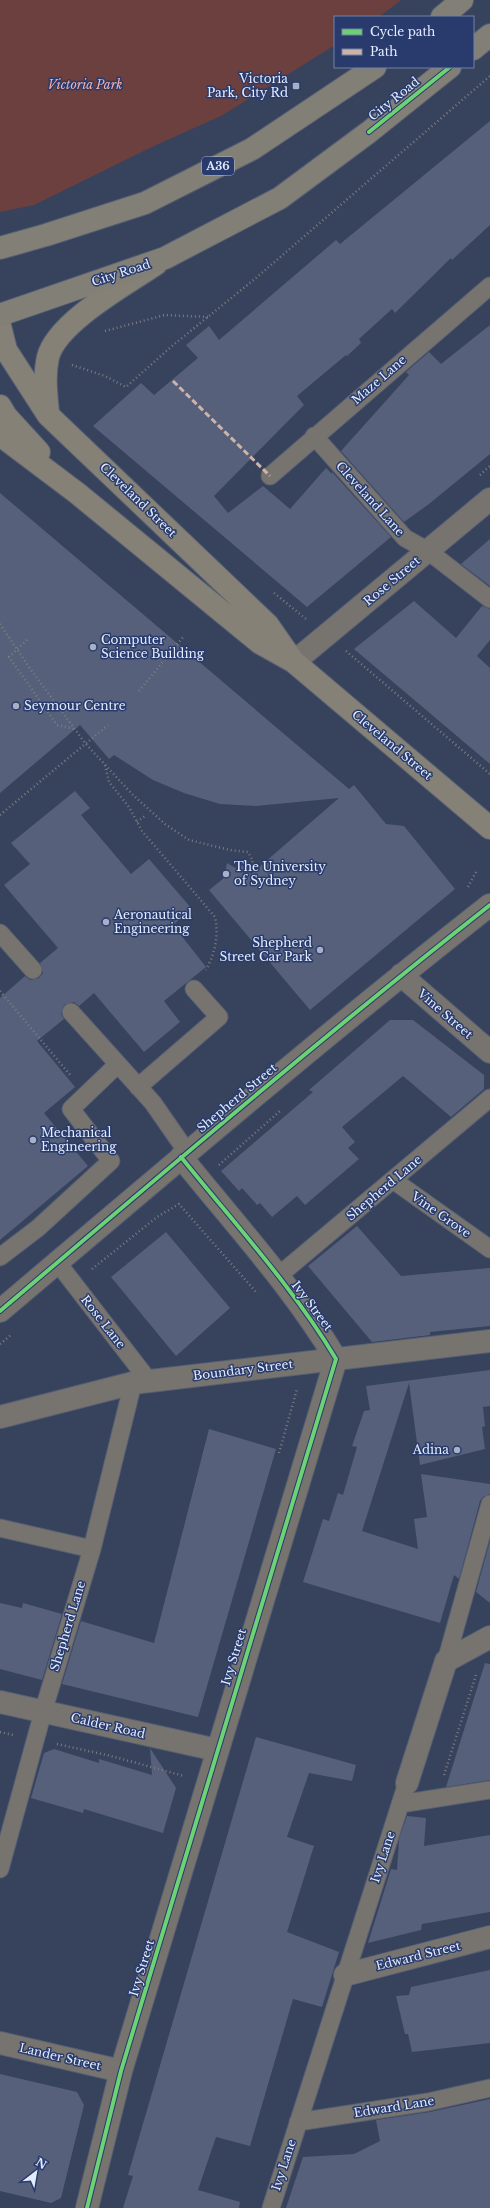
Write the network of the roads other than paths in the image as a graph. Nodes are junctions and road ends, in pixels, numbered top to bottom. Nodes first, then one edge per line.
1 (462, 0) edge
2 (443, 16) edge
3 (490, 35) edge
4 (474, 48) edge
5 (374, 68) edge
6 (449, 68) edge
7 (0, 248) edge
8 (165, 258) junction
9 (490, 286) edge
10 (0, 315) edge
11 (0, 326) edge
12 (0, 406) edge
13 (48, 415) junction
14 (0, 435) edge
15 (314, 436) junction
16 (270, 476) dead end
17 (77, 493) junction
18 (490, 499) edge
19 (428, 551) junction
20 (490, 599) edge
21 (294, 662) junction
22 (490, 828) edge
23 (490, 905) edge
24 (0, 932) edge
25 (33, 970) dead end
26 (401, 975) junction
27 (194, 989) road end
28 (71, 1012) dead end
29 (490, 1052) edge
30 (116, 1065) junction
31 (138, 1087) junction
32 (490, 1098) edge
33 (184, 1155) junction
34 (393, 1180) junction
35 (490, 1249) edge
36 (0, 1257) edge
37 (57, 1262) junction
38 (277, 1277) junction
39 (0, 1311) edge
40 (490, 1342) edge
41 (336, 1359) junction
42 (141, 1382) junction
43 (0, 1417) edge
44 (490, 1504) edge
45 (0, 1528) edge
46 (92, 1549) junction
47 (490, 1637) edge
48 (446, 1660) junction
49 (0, 1702) edge
50 (43, 1712) junction
51 (217, 1750) junction
52 (407, 1783) joint
53 (490, 1790) edge
54 (400, 1804) junction
55 (0, 1869) edge
56 (490, 1937) edge
57 (345, 1975) junction
58 (0, 2043) edge
59 (120, 2072) junction
60 (490, 2088) edge
61 (298, 2122) junction
62 (87, 2208) edge
63 (271, 2208) edge

1 - 2 highway
3 - 4 highway
5 - 7 highway, A36
6 - 8 highway, City Road
8 - 10 highway, City Road
8 - 13 main road
9 - 15 lane, Maze Lane
11 - 13 main road, Cleveland Street
12 - 17 main road, Cleveland Street
13 - 21 main road, Cleveland Street
14 - 17 main road, Cleveland Street
15 - 16 lane, Maze Lane
15 - 19 lane, Cleveland Lane
17 - 21 main road, Cleveland Street
18 - 19 street, Rose Street
19 - 20 lane, Cleveland Lane
19 - 21 street, Rose Street
21 - 22 main road, Cleveland Street
23 - 26 street, Shepherd Street
24 - 25 lane
26 - 29 street, Vine Street
26 - 33 street, Shepherd Street
27 - 31 lane
28 - 30 lane
30 - 31 lane
30 - 36 lane
31 - 33 lane
32 - 34 lane, Shepherd Lane
33 - 37 street, Shepherd Street
33 - 38 street, Ivy Street
34 - 35 lane, Vine Grove
34 - 38 lane, Shepherd Lane
37 - 39 street, Shepherd Street
37 - 42 lane, Rose Lane
38 - 41 street, Ivy Street
40 - 41 street, Boundary Street
41 - 42 street, Boundary Street
41 - 51 street, Ivy Street
42 - 43 street, Boundary Street
42 - 46 lane, Shepherd Lane
44 - 48 lane, Ivy Lane
45 - 46 lane
46 - 50 lane, Shepherd Lane
47 - 48 street
48 - 52 street, Ivy Lane
49 - 50 street, Calder Road
50 - 51 street, Calder Road
50 - 55 lane, Shepherd Lane
51 - 59 street, Ivy Street
52 - 54 lane, Ivy Lane
53 - 54 lane
54 - 57 lane, Ivy Lane
56 - 57 street, Edward Street
57 - 61 lane, Ivy Lane
58 - 59 street, Lander Street
59 - 62 street, Ivy Street
60 - 61 lane, Edward Lane
61 - 63 lane, Ivy Lane

